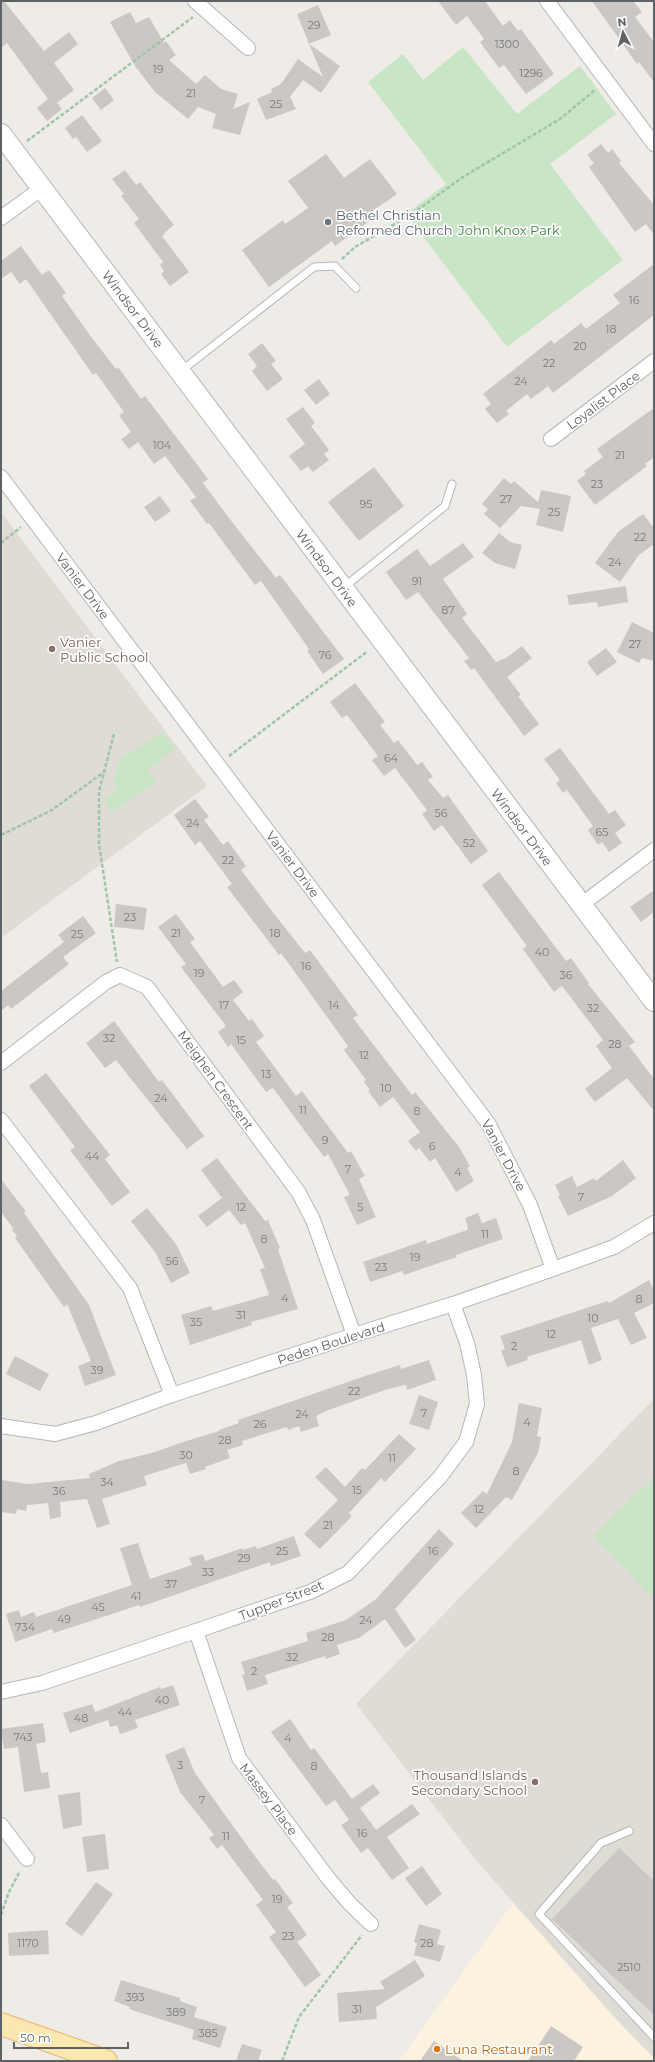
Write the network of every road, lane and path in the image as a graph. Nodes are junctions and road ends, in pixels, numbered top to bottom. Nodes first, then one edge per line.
1 (547, 1) edge
2 (199, 5) edge
3 (248, 48) dead end
4 (607, 81) junction
5 (1, 134) edge
6 (654, 144) edge
7 (14, 151) junction
8 (42, 188) junction
9 (1, 218) edge
10 (335, 266) junction
11 (356, 288) dead end
12 (654, 361) edge
13 (180, 372) junction
14 (551, 439) dead end
15 (1, 477) edge
16 (452, 484) dead end
17 (32, 518) junction
18 (1, 543) edge
19 (342, 588) junction
20 (382, 641) junction
21 (114, 734) dead end
22 (218, 764) junction
23 (104, 772) junction
24 (1, 835) edge
25 (654, 850) edge
26 (581, 905) junction
27 (120, 975) junction
28 (654, 1001) edge
29 (1, 1063) edge
30 (1, 1120) edge
31 (654, 1223) edge
32 (553, 1269) junction
33 (453, 1304) junction
34 (354, 1335) junction
35 (172, 1395) junction
36 (1, 1426) edge
37 (196, 1631) junction
38 (1, 1692) edge
39 (1, 1825) edge
40 (629, 1831) dead end
41 (27, 1859) joint
42 (1, 1915) edge
43 (371, 1924) joint
44 (1, 2024) edge
45 (654, 2038) edge
46 (106, 2061) edge
47 (282, 2061) edge

1 - 4 street
2 - 3 street
2 - 7 path
4 - 6 street
4 - 10 path
5 - 7 street, Windsor Drive
7 - 8 street, Windsor Drive
8 - 9 street
8 - 13 street, Windsor Drive
10 - 11 lane
10 - 13 lane
12 - 14 street, Loyalist Place
13 - 19 street, Windsor Drive
15 - 17 street, Vanier Drive
16 - 19 lane
17 - 18 path
17 - 22 street, Vanier Drive
19 - 20 street, Windsor Drive
20 - 22 path
20 - 26 street, Windsor Drive
21 - 23 path
22 - 32 street, Vanier Drive
23 - 24 path
23 - 27 path
25 - 26 street
26 - 28 street, Windsor Drive
27 - 29 street
27 - 34 street, Meighen Crescent
30 - 35 street
31 - 32 street, Peden Boulevard
32 - 33 street, Peden Boulevard
33 - 34 street, Peden Boulevard
33 - 37 street, Tupper Street
34 - 35 street, Peden Boulevard
35 - 36 street, Peden Boulevard
37 - 38 street, Tupper Street
37 - 43 street, Massey Place
39 - 41 street
40 - 45 lane
41 - 42 path
43 - 47 path
44 - 46 main road

